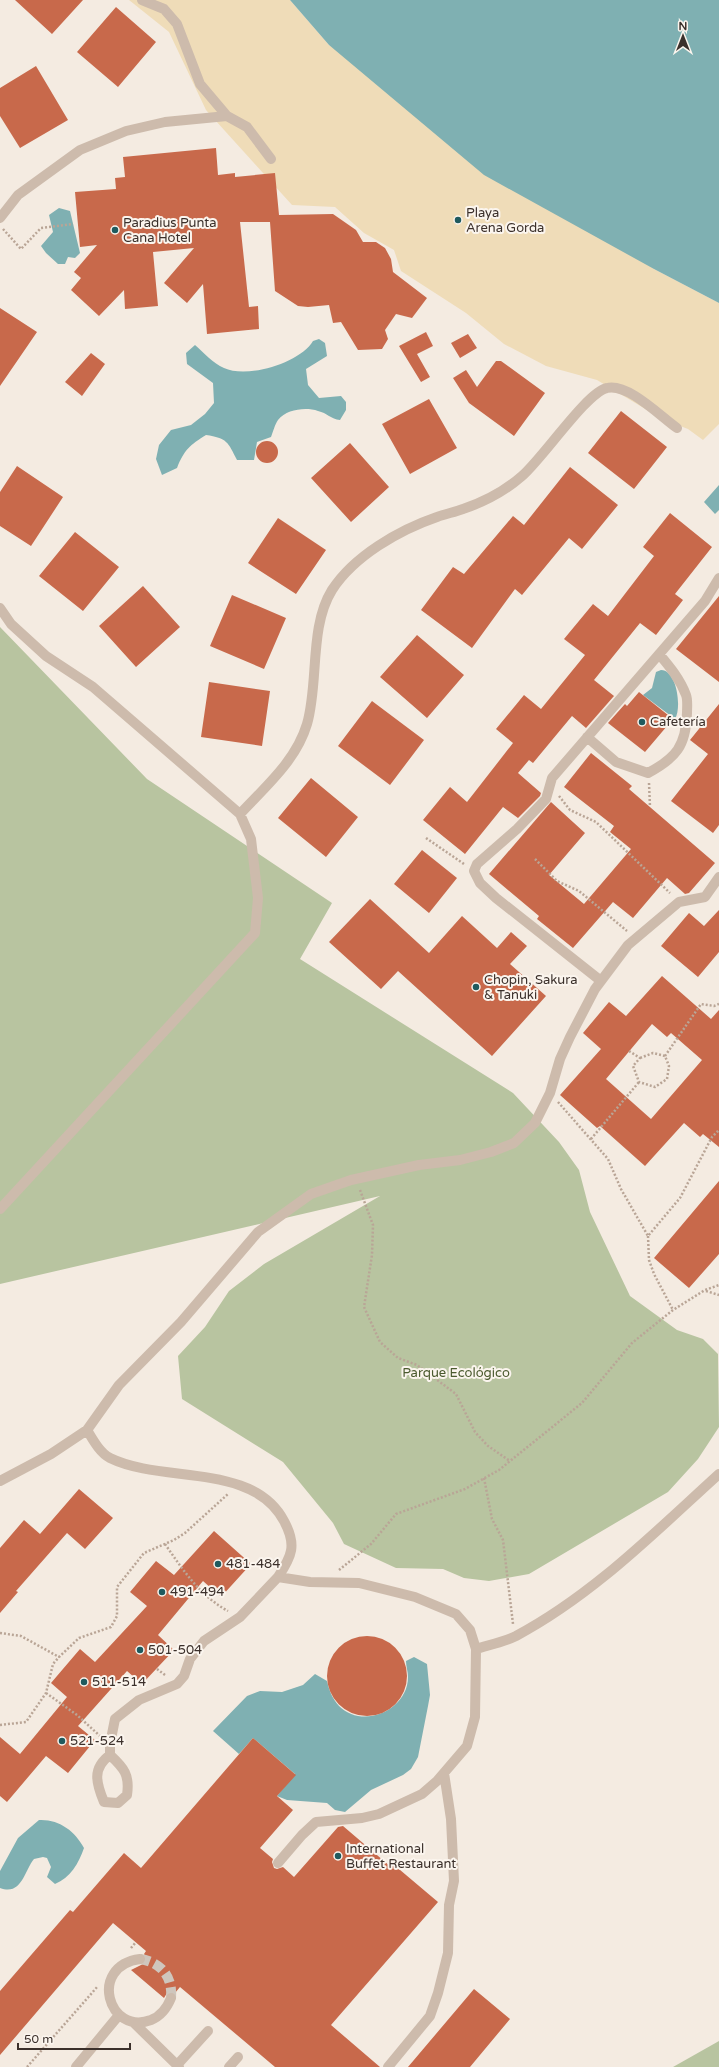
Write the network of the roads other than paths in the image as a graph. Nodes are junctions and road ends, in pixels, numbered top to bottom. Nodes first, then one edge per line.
1 (142, 0) edge
2 (227, 116) junction
3 (271, 159) dead end
4 (0, 218) edge
5 (677, 428) dead end
6 (719, 578) edge
7 (0, 608) edge
8 (659, 654) junction
9 (587, 737) junction
10 (240, 814) junction
11 (719, 877) edge
12 (601, 981) junction
13 (0, 1210) edge
14 (87, 1430) junction
15 (719, 1474) edge
16 (0, 1481) edge
17 (278, 1577) junction
18 (476, 1649) junction
19 (110, 1755) junction
20 (444, 1773) junction
21 (278, 1863) dead end
22 (140, 1959) tunnel mouth
23 (171, 1998) tunnel mouth
24 (119, 2015) junction
25 (133, 2022) junction
26 (208, 2031) dead end
27 (238, 2057) dead end
28 (178, 2066) edge
29 (76, 2067) edge
30 (229, 2067) edge
31 (388, 2067) edge

1 - 2 lane
2 - 3 lane
2 - 4 lane
5 - 10 lane
6 - 8 lane
7 - 10 lane
8 - 9 lane
8 - 9 lane
9 - 12 lane
10 - 13 lane
11 - 12 lane
12 - 14 lane
14 - 16 lane
14 - 17 lane
15 - 18 lane
17 - 18 lane
17 - 19 lane
18 - 20 lane
19 - 19 lane
20 - 21 lane
20 - 31 lane
22 - 24 lane
23 - 25 lane
24 - 25 lane
24 - 29 lane
25 - 28 lane
26 - 28 lane
27 - 30 lane

